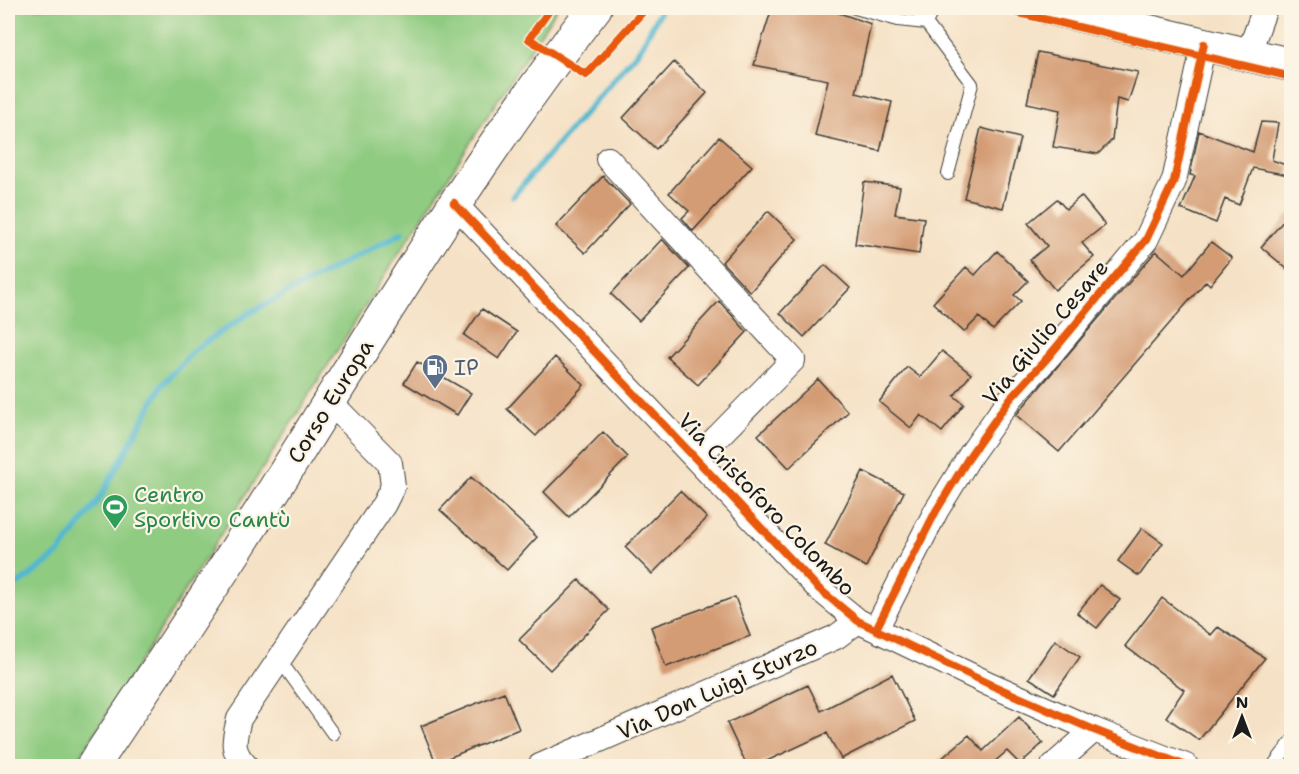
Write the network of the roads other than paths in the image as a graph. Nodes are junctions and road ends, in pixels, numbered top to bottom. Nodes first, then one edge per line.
1 (580, 8) edge
2 (595, 8) edge
3 (855, 8) edge
4 (933, 8) edge
5 (1049, 8) edge
6 (1265, 8) edge
7 (926, 23) junction
8 (1204, 44) junction
9 (1248, 55) junction
10 (1292, 65) edge
11 (549, 67) junction
12 (608, 159) dead end
13 (948, 174) dead end
14 (454, 203) junction
15 (330, 402) junction
16 (697, 458) junction
17 (867, 625) junction
18 (279, 659) junction
19 (1094, 730) junction
20 (333, 734) dead end
21 (1292, 741) edge
22 (93, 766) edge
23 (246, 766) edge
24 (540, 766) edge
25 (1053, 766) edge
26 (1186, 766) edge
27 (1273, 766) edge

1 - 11 main road, Corso Europa
2 - 11 main road, Corso Europa
3 - 7 lane
4 - 7 lane
5 - 8 main road
6 - 9 street
7 - 13 lane
8 - 9 main road
8 - 17 street, Via Giulio Cesare
9 - 10 main road
11 - 14 main road, Corso Europa
12 - 16 street
14 - 15 main road, Corso Europa
14 - 16 street, Via Cristoforo Colombo
15 - 18 street
15 - 22 main road, Corso Europa
16 - 17 street, Via Cristoforo Colombo
17 - 19 street, Via Cristoforo Colombo
17 - 24 street, Via Don Luigi Sturzo
18 - 20 lane
18 - 23 street
19 - 25 street
19 - 26 street, Via Cristoforo Colombo
21 - 27 lane

